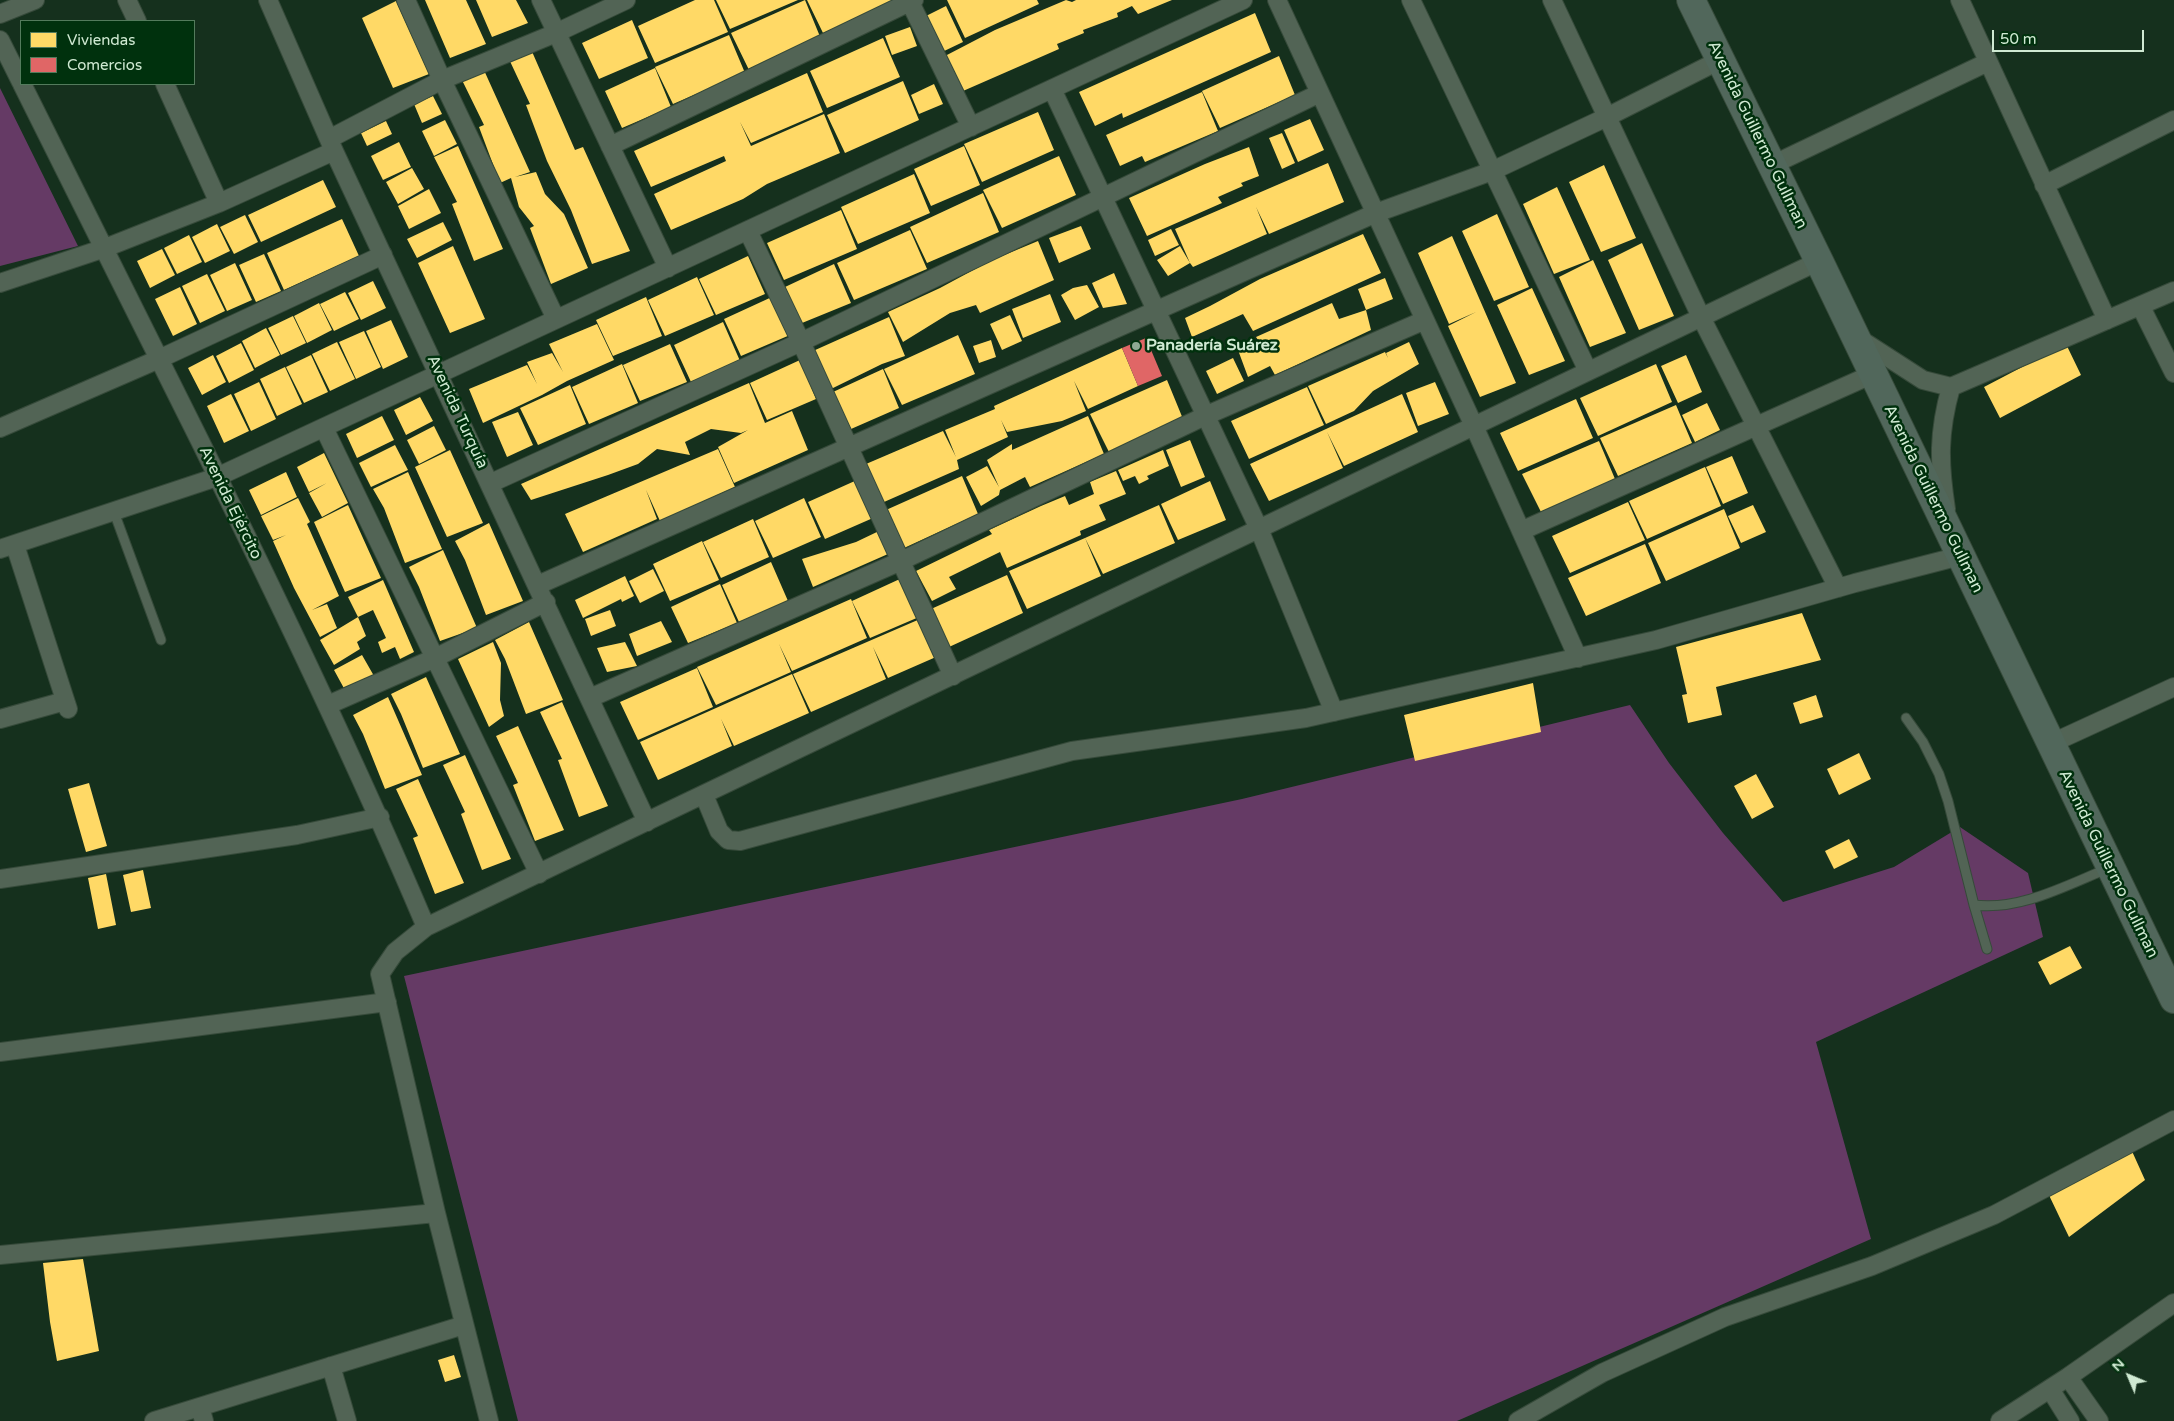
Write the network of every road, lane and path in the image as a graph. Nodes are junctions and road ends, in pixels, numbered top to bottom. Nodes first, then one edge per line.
1 (35, 0) edge
2 (127, 0) edge
3 (268, 0) edge
4 (406, 0) edge
5 (541, 0) edge
6 (626, 0) edge
7 (1244, 0) edge
8 (1277, 0) edge
9 (1411, 0) edge
10 (1552, 0) edge
11 (1691, 0) edge
12 (1960, 0) edge
13 (911, 1) edge
14 (0, 14) edge
15 (137, 20) edge
16 (556, 33) junction
17 (0, 40) edge
18 (1720, 60) junction
19 (1988, 62) junction
20 (20, 79) edge
21 (442, 80) junction
22 (23, 85) edge
23 (165, 85) edge
24 (1052, 89) junction
25 (1320, 94) junction
26 (1607, 117) junction
27 (2174, 120) edge
28 (971, 127) junction
29 (332, 145) junction
30 (610, 146) junction
31 (1772, 165) junction
32 (1492, 171) junction
33 (2044, 185) junction
34 (1103, 198) junction
35 (219, 203) junction
36 (1376, 213) junction
37 (748, 230) junction
38 (105, 248) junction
39 (383, 255) junction
40 (1819, 261) junction
41 (668, 268) junction
42 (0, 283) edge
43 (2174, 290) edge
44 (2141, 307) junction
45 (1156, 311) junction
46 (1701, 317) junction
47 (556, 320) junction
48 (1425, 320) junction
49 (2107, 320) junction
50 (1854, 335) junction
51 (801, 342) junction
52 (159, 359) junction
53 (1588, 371) junction
54 (2174, 373) edge
55 (438, 374) junction
56 (1873, 374) junction
57 (1952, 387) junction
58 (1206, 416) junction
59 (1474, 426) junction
60 (1755, 427) junction
61 (0, 428) edge
62 (324, 428) junction
63 (849, 447) junction
64 (217, 477) junction
65 (491, 483) junction
66 (114, 512) junction
67 (1259, 529) junction
68 (1521, 531) junction
69 (1955, 545) junction
70 (8, 547) edge
71 (901, 561) junction
72 (538, 586) junction
73 (1838, 588) junction
74 (546, 602) junction
75 (161, 640) dead end
76 (435, 658) junction
77 (1578, 658) junction
78 (953, 676) junction
79 (2174, 686) edge
80 (590, 698) junction
81 (328, 705) junction
82 (1334, 712) junction
83 (1906, 718) dead end
84 (0, 719) edge
85 (2050, 744) junction
86 (704, 795) junction
87 (380, 817) junction
88 (647, 822) junction
89 (2110, 868) junction
90 (539, 874) junction
91 (0, 879) edge
92 (1974, 905) junction
93 (426, 927) junction
94 (1987, 949) dead end
95 (2174, 999) edge
96 (387, 1002) junction
97 (0, 1052) edge
98 (2174, 1120) edge
99 (436, 1213) junction
100 (0, 1255) edge
101 (2174, 1303) edge
102 (464, 1325) junction
103 (331, 1366) junction
104 (2068, 1377) junction
105 (2050, 1389) junction
106 (202, 1414) edge
107 (154, 1421) edge
108 (347, 1421) edge
109 (490, 1421) edge
110 (1518, 1421) edge
111 (2000, 1421) edge
112 (2070, 1421) edge
113 (2098, 1421) edge

1 - 14 street
2 - 15 street
3 - 29 street, Avenida Turquía
4 - 21 street
5 - 16 street
6 - 16 street
7 - 24 street
8 - 25 street
9 - 32 street
10 - 26 street
11 - 18 main road, Avenida Guillermo Gullman
12 - 19 street
13 - 28 street
13 - 30 street
16 - 21 street
16 - 30 street
17 - 20 street, Avenida Ejército
18 - 26 street
18 - 31 main road, Avenida Guillermo Gullman
19 - 31 street
19 - 33 street
21 - 29 street
21 - 47 street
22 - 38 street, Avenida Ejército
23 - 35 street
24 - 28 street
24 - 34 street
25 - 34 street
25 - 36 street
26 - 32 street
26 - 46 street
27 - 33 street
28 - 37 street
29 - 35 street
29 - 39 street, Avenida Turquía
30 - 41 street
31 - 40 main road, Avenida Guillermo Gullman
32 - 36 street
32 - 53 street
33 - 49 street
34 - 45 street
34 - 51 street
35 - 38 street
36 - 45 street
36 - 48 street
37 - 41 street
37 - 51 street
38 - 42 street
38 - 52 street, Avenida Ejército
39 - 52 street
39 - 55 street, Avenida Turquía
40 - 46 street
40 - 50 main road, Avenida Guillermo Gullman
41 - 47 street
43 - 44 street
44 - 49 street
44 - 54 street
45 - 58 street
45 - 63 street
46 - 53 street
46 - 60 street
47 - 55 street
48 - 58 street
48 - 59 street
49 - 57 street
50 - 56 main road, Avenida Guillermo Gullman
50 - 57 street
51 - 63 street
51 - 65 street
52 - 61 street
52 - 64 street, Avenida Ejército
53 - 59 street
55 - 62 street
55 - 65 street, Avenida Turquía
56 - 60 street
56 - 69 main road, Avenida Guillermo Gullman
57 - 69 street
58 - 67 street
58 - 71 street
59 - 67 street
59 - 68 street
60 - 68 street
60 - 73 street
62 - 64 street
62 - 76 street
63 - 71 street
63 - 72 street
64 - 66 street
64 - 81 street, Avenida Ejército
65 - 72 street, Avenida Turquía
66 - 70 street
66 - 75 lane
67 - 78 street
67 - 82 street
68 - 77 street
69 - 73 street
69 - 85 main road, Avenida Guillermo Gullman
70 - 84 street
71 - 78 street
71 - 80 street
72 - 74 street, Avenida Turquía
73 - 77 street
74 - 76 street
74 - 80 street, Avenida Turquía
76 - 81 street
76 - 90 street
77 - 82 street
78 - 86 street
79 - 85 street
80 - 88 street, Avenida Turquía
81 - 87 street, Avenida Ejército
82 - 86 street
83 - 92 lane
85 - 89 main road, Avenida Guillermo Gullman
86 - 88 street
87 - 91 street
87 - 93 street, Avenida Ejército
88 - 90 street
89 - 92 lane
89 - 95 main road, Avenida Guillermo Gullman
90 - 93 street
92 - 94 lane
93 - 96 street
96 - 97 street
96 - 99 street
98 - 110 street
99 - 100 street
99 - 102 street
101 - 104 street
102 - 103 street
102 - 109 street
103 - 106 street
103 - 108 street
104 - 105 street
104 - 113 street
105 - 111 street
105 - 112 street
106 - 107 street

